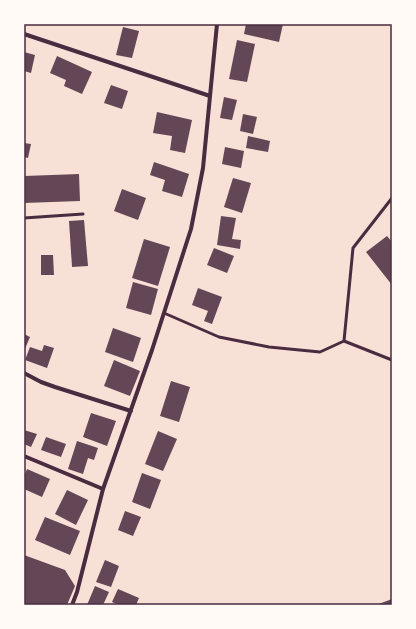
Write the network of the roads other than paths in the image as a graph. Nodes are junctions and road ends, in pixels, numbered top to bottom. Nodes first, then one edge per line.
1 (217, 24) edge
2 (24, 34) edge
3 (210, 96) junction
4 (392, 198) edge
5 (83, 214) dead end
6 (24, 218) edge
7 (164, 313) junction
8 (344, 341) junction
9 (392, 360) edge
10 (24, 373) edge
11 (131, 411) junction
12 (24, 456) edge
13 (104, 489) junction
14 (72, 605) edge

1 - 3 street
2 - 3 street
3 - 7 street
4 - 8 lane
5 - 6 lane
7 - 8 lane
7 - 11 street
8 - 9 lane
10 - 11 street
11 - 13 street
12 - 13 street
13 - 14 street

